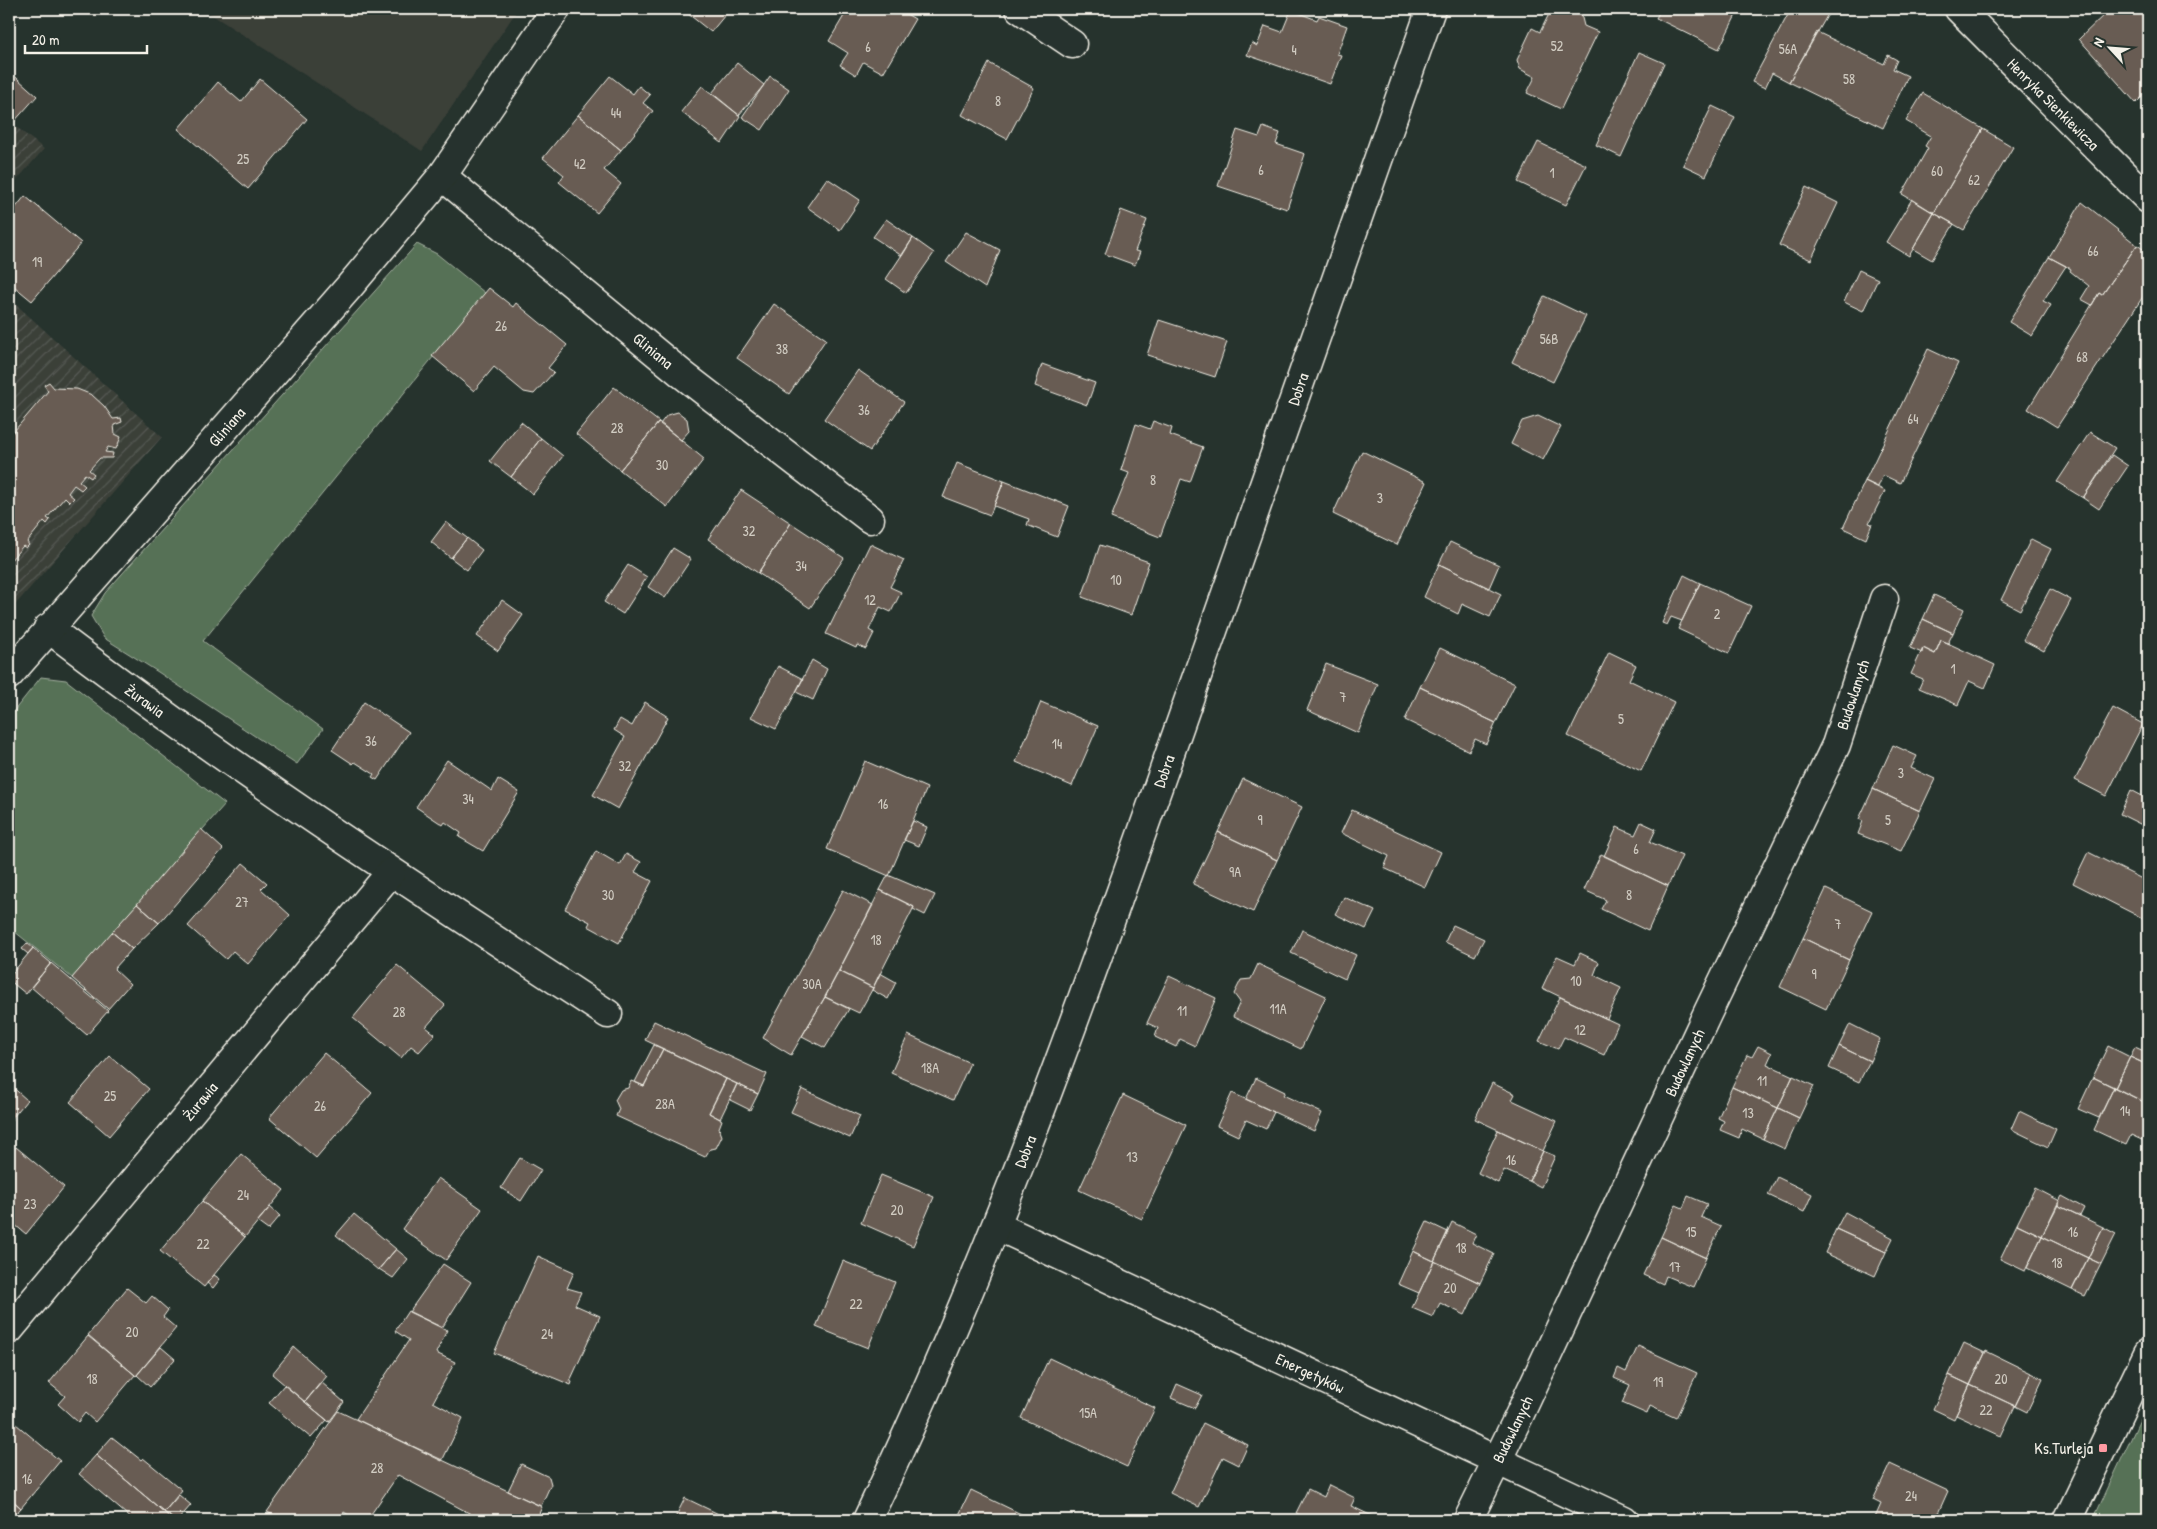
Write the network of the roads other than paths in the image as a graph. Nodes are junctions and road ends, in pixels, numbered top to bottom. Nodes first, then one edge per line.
1 (556, 9) edge
2 (1020, 9) edge
3 (1431, 9) edge
4 (1959, 9) edge
5 (1072, 44) dead end
6 (442, 176) junction
7 (2148, 198) edge
8 (870, 519) dead end
9 (1884, 598) dead end
10 (48, 628) junction
11 (9, 675) edge
12 (391, 872) junction
13 (608, 1014) dead end
14 (997, 1226) junction
15 (9, 1330) edge
16 (2145, 1368) edge
17 (1496, 1460) junction
18 (867, 1520) edge
19 (1468, 1520) edge
20 (1624, 1520) edge
21 (2068, 1520) edge

1 - 6 street, Gliniana
2 - 5 street
3 - 14 street, Dobra
4 - 7 street, Henryka Sienkiewicza
6 - 8 street, Gliniana
6 - 10 street, Gliniana
9 - 17 street, Budowlanych
10 - 11 street, Gliniana
10 - 12 street, Żurawia
12 - 13 street, Żurawia
12 - 15 street, Żurawia
14 - 17 street, Energetyków
14 - 18 street, Dobra
16 - 21 street
17 - 19 street, Budowlanych
17 - 20 street, Energetyków

